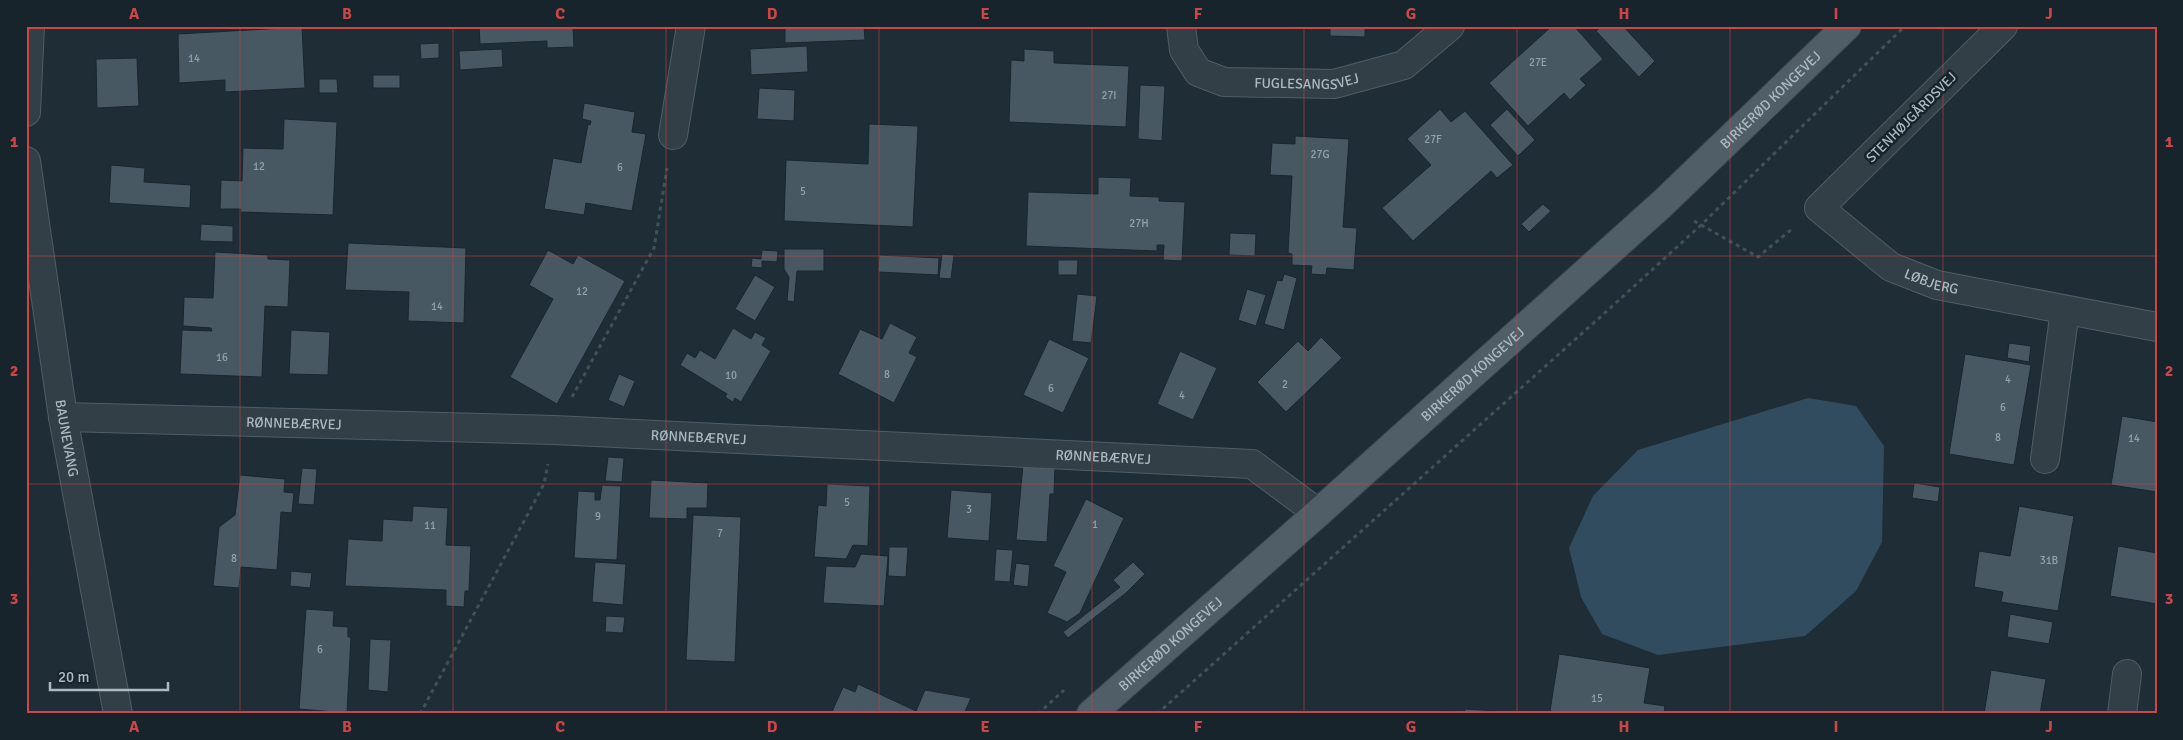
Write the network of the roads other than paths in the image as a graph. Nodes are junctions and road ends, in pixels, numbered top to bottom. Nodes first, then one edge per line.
1 (30, 26) edge
2 (691, 26) edge
3 (1181, 26) edge
4 (1450, 26) edge
5 (1847, 26) edge
6 (2003, 26) edge
7 (26, 112) edge
8 (673, 135) dead end
9 (26, 161) edge
10 (1819, 208) joint
11 (2065, 310) junction
12 (2157, 326) edge
13 (63, 416) junction
14 (2045, 459) dead end
15 (1318, 513) junction
16 (2127, 674) dead end
17 (118, 714) edge
18 (1090, 714) edge
19 (2122, 714) edge

1 - 7 street
2 - 8 street
3 - 4 street, FUGLESANGSVEJ
5 - 15 main road, BIRKERØD KONGEVEJ
6 - 10 street, STENHØJGÅRDSVEJ
9 - 13 street, BAUNEVANG
10 - 11 street, LØBJERG
11 - 12 street, LØBJERG
11 - 14 street
13 - 15 street, RØNNEBÆRVEJ
13 - 17 street, BAUNEVANG
15 - 18 main road, BIRKERØD KONGEVEJ
16 - 19 street

